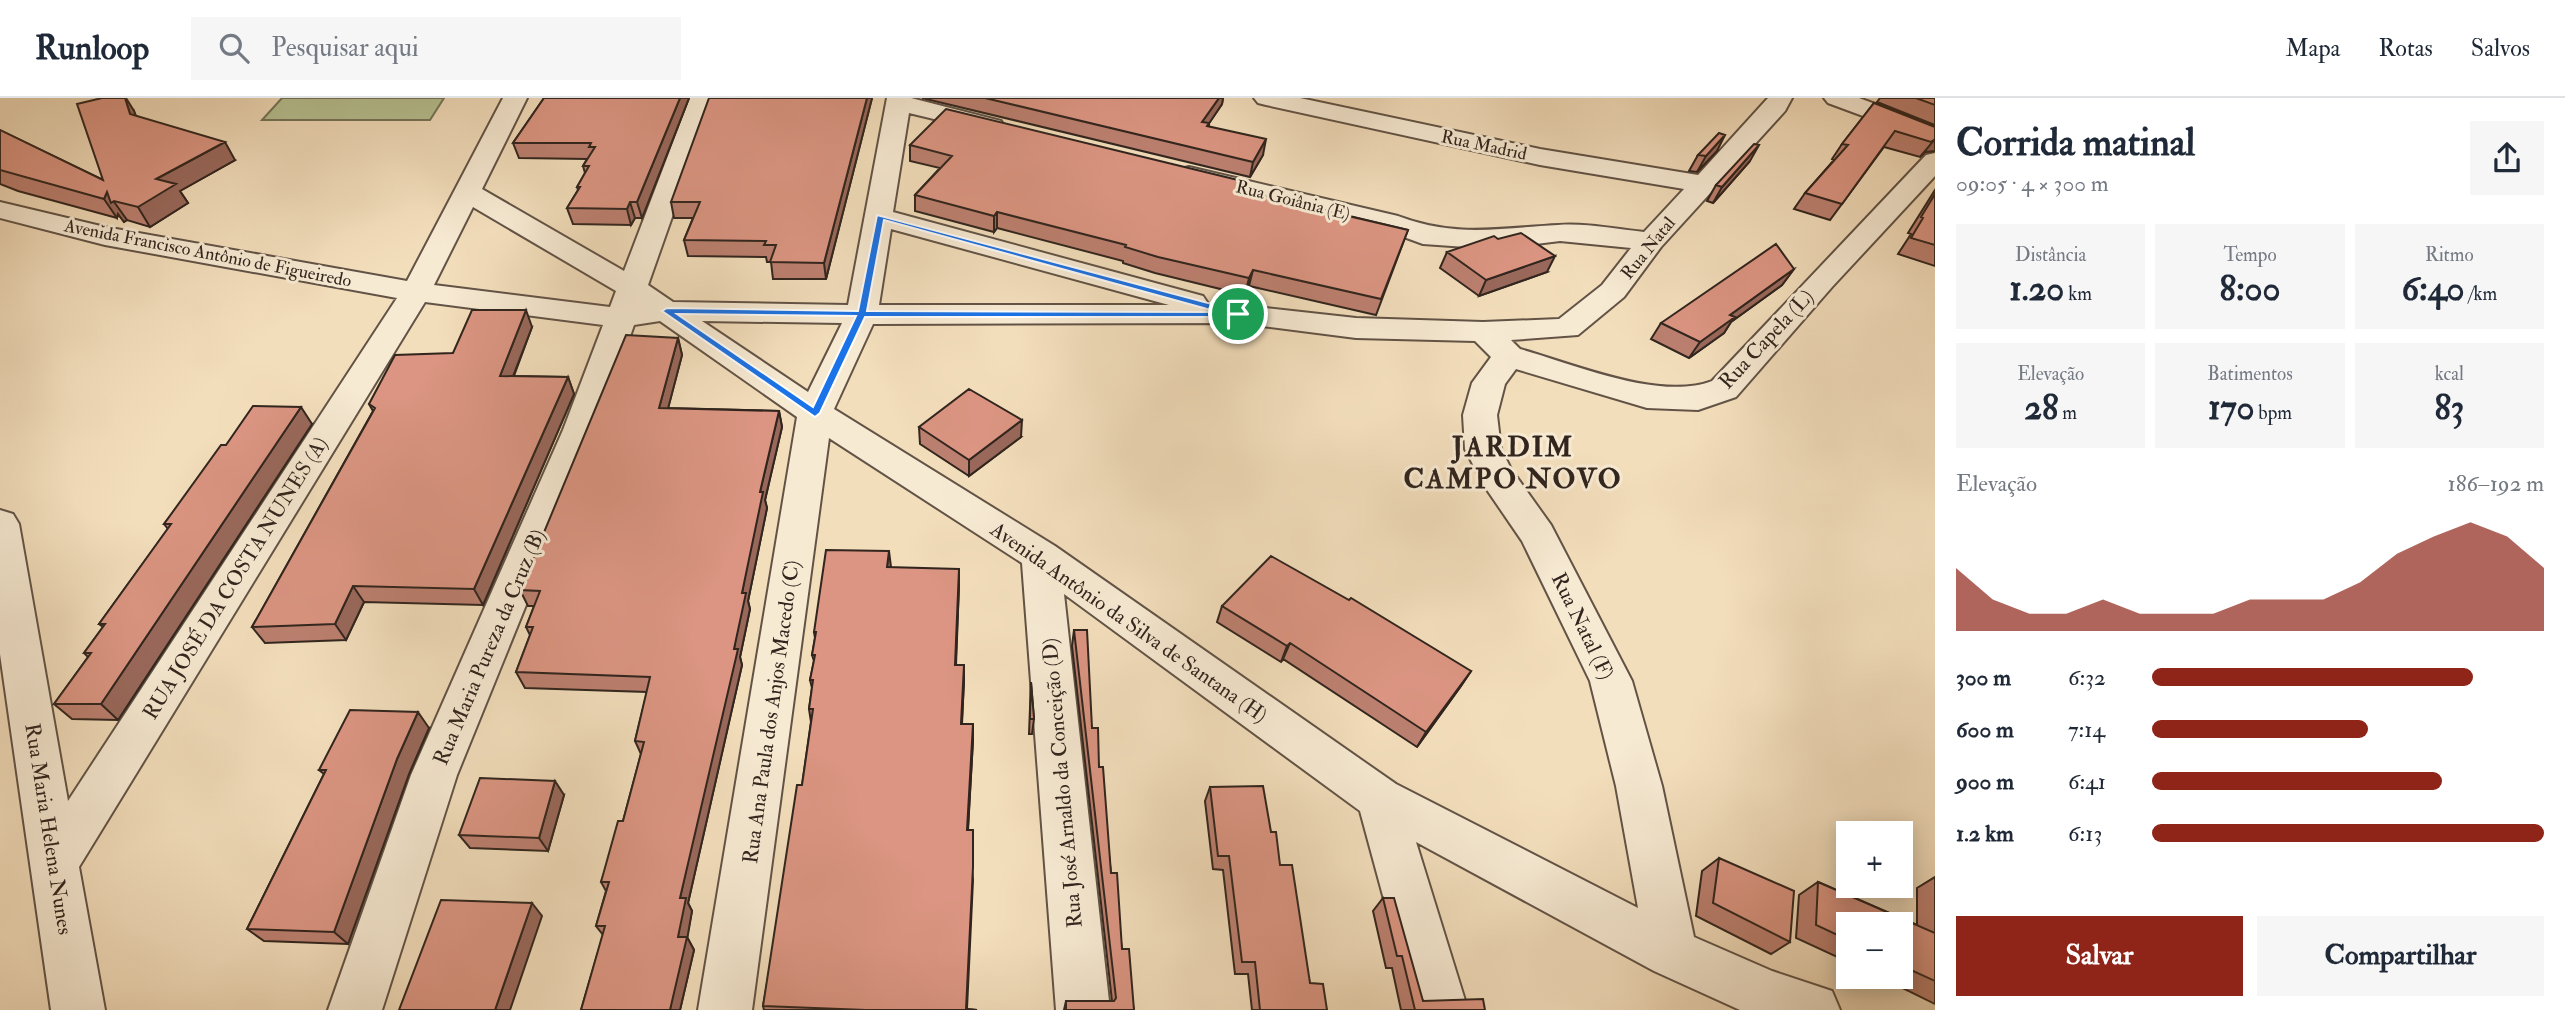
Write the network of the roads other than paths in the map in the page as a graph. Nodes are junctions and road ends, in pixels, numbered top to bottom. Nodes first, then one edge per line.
1 (515, 98) edge
2 (702, 98) edge
3 (1266, 98) edge
4 (1780, 98) edge
5 (1836, 98) edge
6 (899, 100) edge
7 (1020, 133) edge
8 (1935, 138) edge
9 (1935, 161) edge
10 (1169, 170) edge
11 (1704, 184) junction
12 (467, 192) junction
13 (0, 210) edge
14 (880, 217) junction
15 (1651, 241) junction
16 (416, 292) junction
17 (626, 302) junction
18 (667, 311) junction
19 (862, 314) junction
20 (1238, 314) junction
21 (1496, 344) junction
22 (815, 413) junction
23 (0, 524) edge
24 (1041, 556) junction
25 (1380, 799) junction
26 (54, 864) junction
27 (1672, 953) junction
28 (1786, 1005) edge
29 (78, 1010) edge
30 (355, 1010) edge
31 (725, 1010) edge
32 (1083, 1010) edge
33 (1441, 1010) edge

1 - 12 street, RUA JOSÉ DA COSTA NUNES (A)
2 - 17 street, Rua Maria Pureza da Cruz (B)
3 - 11 street, Rua Madrid
4 - 11 street, Rua Natal
5 - 8 street
6 - 7 street
6 - 14 street, Rua Ana Paula dos Anjos Macedo (C)
9 - 21 street, Rua Capela (L)
10 - 15 street, Rua Goiânia (E)
11 - 15 street, Rua Natal
12 - 16 street, RUA JOSÉ DA COSTA NUNES (A)
12 - 17 street
13 - 16 street, Avenida Francisco Antônio de Figueiredo
14 - 19 street, Rua Ana Paula dos Anjos Macedo (C)
14 - 20 street
15 - 21 street, Rua Natal
16 - 17 street, Avenida Francisco Antônio de Figueiredo
16 - 26 street, RUA JOSÉ DA COSTA NUNES (A)
17 - 18 street, Avenida Francisco Antônio de Figueiredo
17 - 30 street, Rua Maria Pureza da Cruz (B)
18 - 19 street, Avenida Francisco Antônio de Figueiredo
18 - 22 street, Avenida Antônio da Silva de Santana (H)
19 - 20 street, Avenida Francisco Antônio de Figueiredo
19 - 22 street, Rua Ana Paula dos Anjos Macedo (C)
20 - 21 street
21 - 27 street, Rua Natal (F)
22 - 24 street, Avenida Antônio da Silva de Santana (H)
22 - 31 street, Rua Ana Paula dos Anjos Macedo (C)
23 - 26 street, Rua Maria Helena Nunes
24 - 25 street, Avenida Antônio da Silva de Santana (H)
24 - 32 street, Rua José Arnaldo da Conceição (D)
25 - 27 street, Avenida Antônio da Silva de Santana (H)
25 - 33 street
26 - 29 street, Rua Maria Helena Nunes
27 - 28 street, Avenida Antônio da Silva de Santana (H)

